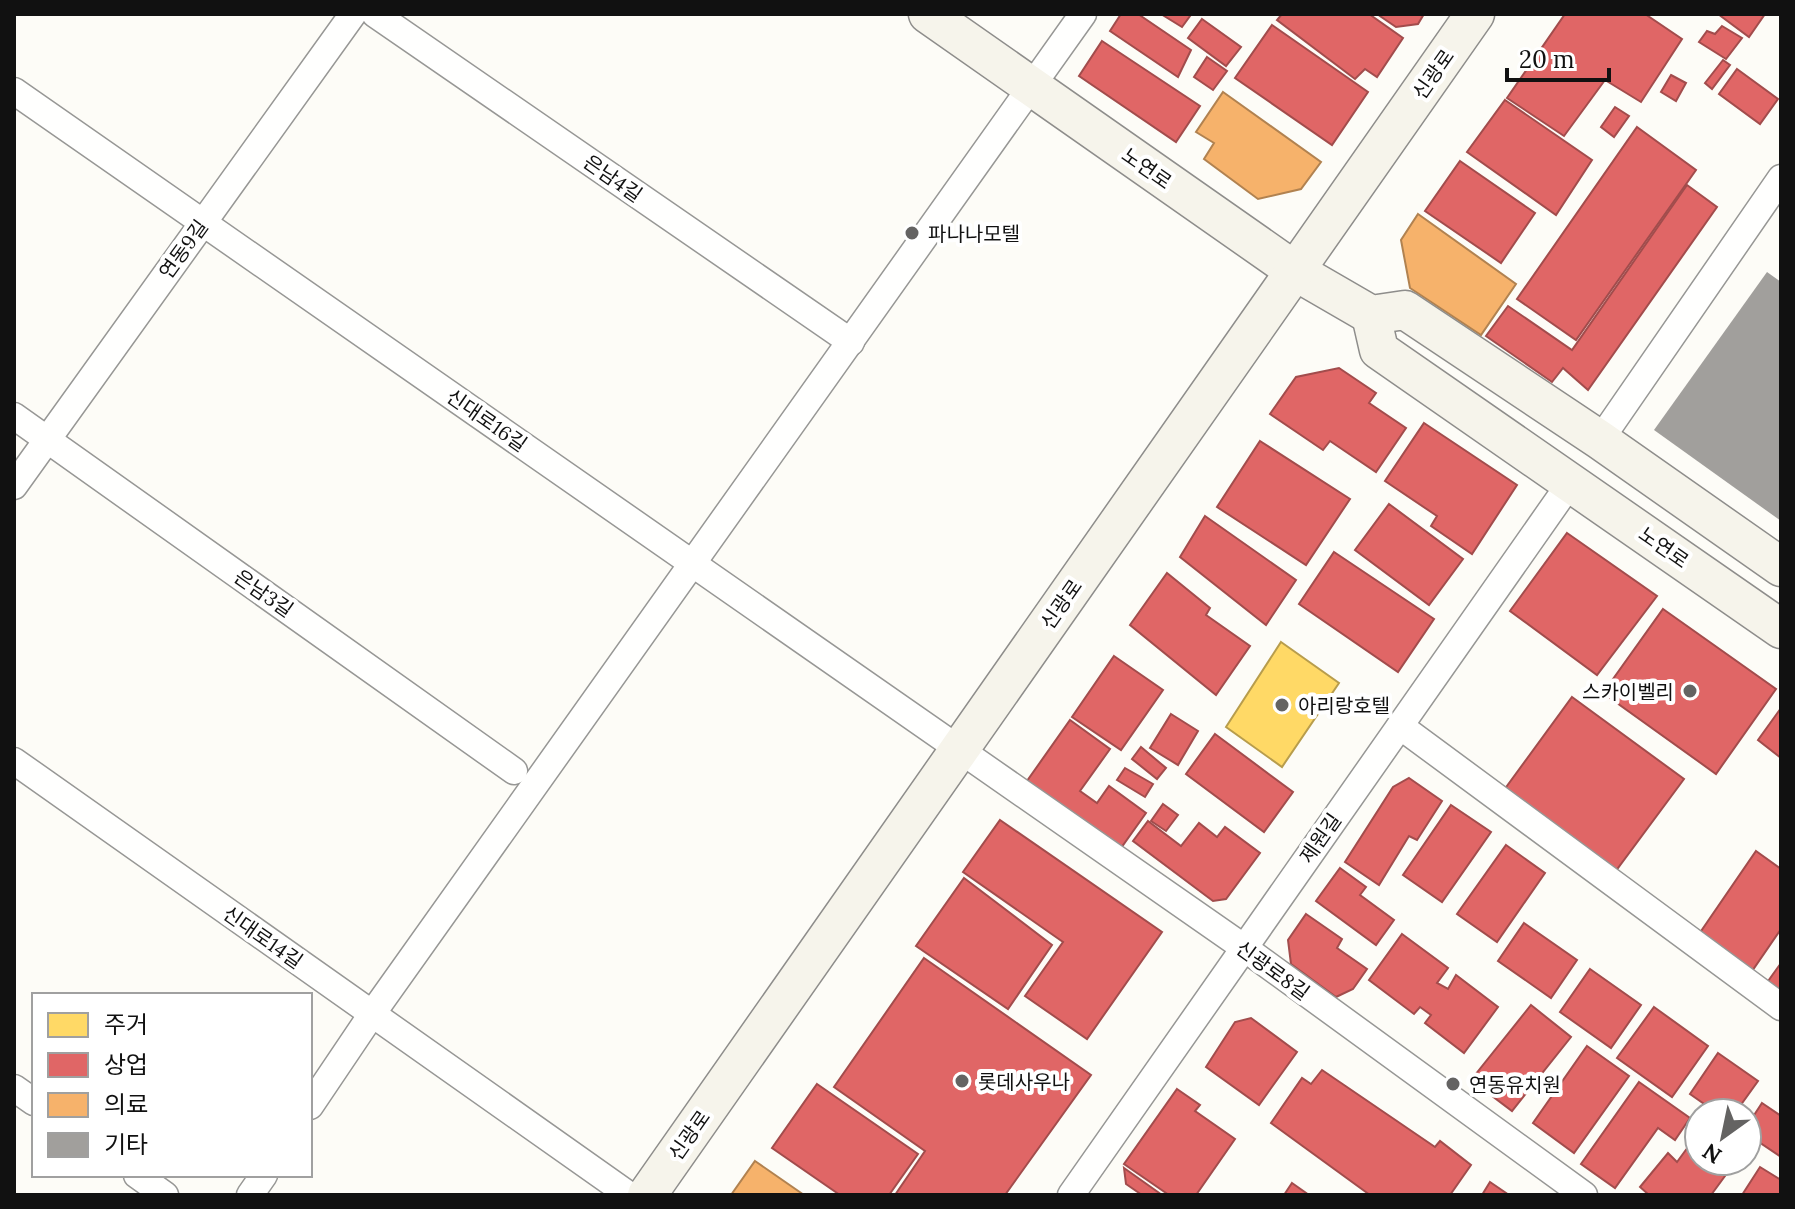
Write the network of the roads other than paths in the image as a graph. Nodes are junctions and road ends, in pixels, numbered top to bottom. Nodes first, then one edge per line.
1 (353, 14) edge
2 (375, 14) edge
3 (928, 14) edge
4 (1083, 14) edge
5 (1475, 14) edge
6 (1032, 87) junction
7 (14, 91) edge
8 (1781, 178) edge
9 (203, 222) junction
10 (1295, 271) junction
11 (1371, 315) junction
12 (851, 342) junction
13 (14, 416) edge
14 (46, 438) junction
15 (1600, 440) junction
16 (1571, 482) junction
17 (14, 486) edge
18 (693, 563) junction
19 (1781, 567) edge
20 (1781, 629) edge
21 (1400, 726) junction
22 (960, 749) junction
23 (14, 761) edge
24 (514, 771) dead end
25 (1243, 947) junction
26 (1781, 1007) edge
27 (372, 1014) junction
28 (14, 1088) edge
29 (32, 1101) edge
30 (312, 1103) edge
31 (140, 1177) edge
32 (263, 1177) edge
33 (1080, 1192) edge
34 (165, 1195) edge
35 (250, 1195) edge
36 (629, 1195) edge
37 (647, 1195) edge
38 (1584, 1195) edge

1 - 9 street, 연동9길
2 - 12 street, 은남4길
3 - 6 main road, 노연로
4 - 6 street
5 - 10 main road, 신광로
6 - 10 main road, 노연로
6 - 12 street
7 - 9 street, 신대로16길
8 - 15 street
9 - 14 street, 연동9길
9 - 18 street, 신대로16길
10 - 11 main road, 노연로
10 - 22 main road, 신광로
11 - 15 main road
11 - 16 main road, 노연로
12 - 18 street
13 - 14 street, 은남3길
14 - 17 street, 연동9길
14 - 24 street, 은남3길
15 - 19 main road
16 - 20 main road, 노연로
16 - 21 street, 제원길
18 - 22 street, 신대로16길
18 - 27 street
21 - 25 street, 제원길
21 - 26 street
22 - 25 street, 신광로8길
22 - 37 main road, 신광로
23 - 27 street, 신대로14길
25 - 33 street, 제원길
25 - 38 street, 신광로8길
27 - 30 street
27 - 36 street, 신대로14길
28 - 29 street
31 - 34 street
32 - 35 street

